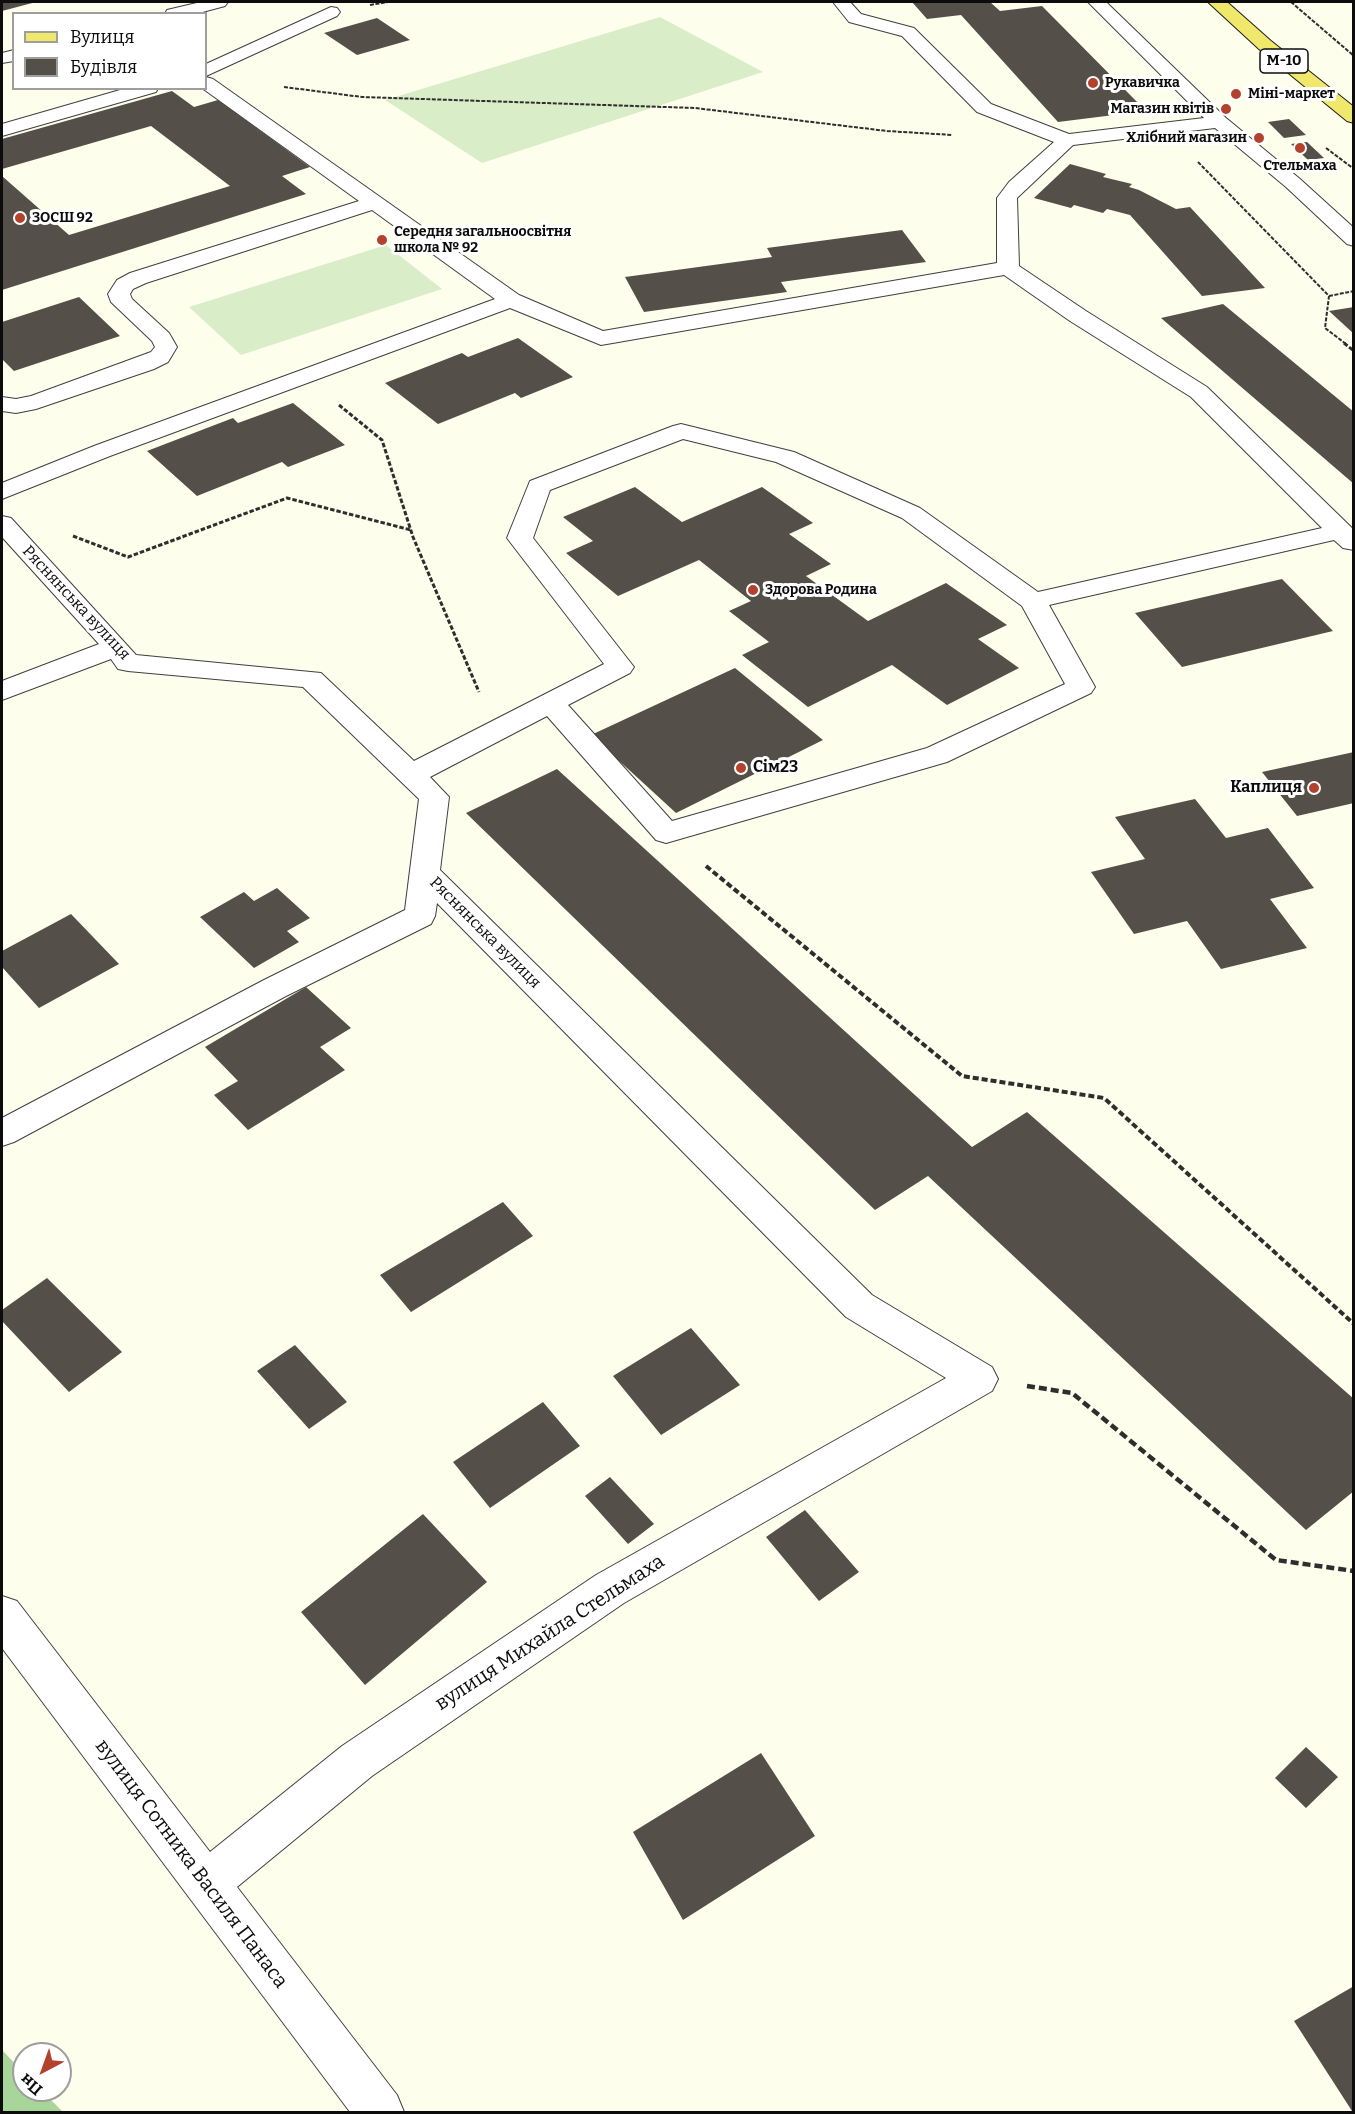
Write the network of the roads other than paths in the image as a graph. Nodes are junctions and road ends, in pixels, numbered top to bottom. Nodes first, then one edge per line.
1 (219, 2) edge
2 (841, 2) edge
3 (1097, 2) edge
4 (1217, 2) edge
5 (181, 12) edge
6 (331, 12) dead end
7 (207, 71) edge
8 (207, 84) edge
9 (142, 90) edge
10 (1353, 117) edge
11 (1219, 122) junction
12 (2, 130) edge
13 (1066, 140) junction
14 (374, 203) junction
15 (1353, 240) edge
16 (1008, 268) junction
17 (511, 300) junction
18 (2, 404) edge
19 (2, 492) edge
20 (2, 523) edge
21 (1347, 537) edge
22 (1033, 601) junction
23 (116, 647) junction
24 (2, 691) edge
25 (551, 703) junction
26 (411, 775) junction
27 (425, 873) junction
28 (2, 1133) edge
29 (979, 1379) joint
30 (2, 1615) edge
31 (207, 1884) junction
32 (380, 2112) edge

1 - 5 street
2 - 13 street
3 - 11 street
4 - 10 main road, М-10
6 - 7 street
8 - 14 street
9 - 12 street
11 - 13 street
11 - 15 street
13 - 16 street
14 - 17 street
14 - 18 street
16 - 17 street
16 - 21 street
17 - 19 street
20 - 23 street, Ряснянська вулиця
21 - 22 street
22 - 25 street
22 - 25 street
23 - 24 street
23 - 26 street, Ряснянська вулиця
25 - 26 street
26 - 27 street, Ряснянська вулиця
27 - 28 street
27 - 29 street, Ряснянська вулиця
29 - 31 street, вулиця Михайла Стельмаха
30 - 31 street, вулиця Сотника Василя Панаса
31 - 32 street, вулиця Сотника Василя Панаса

